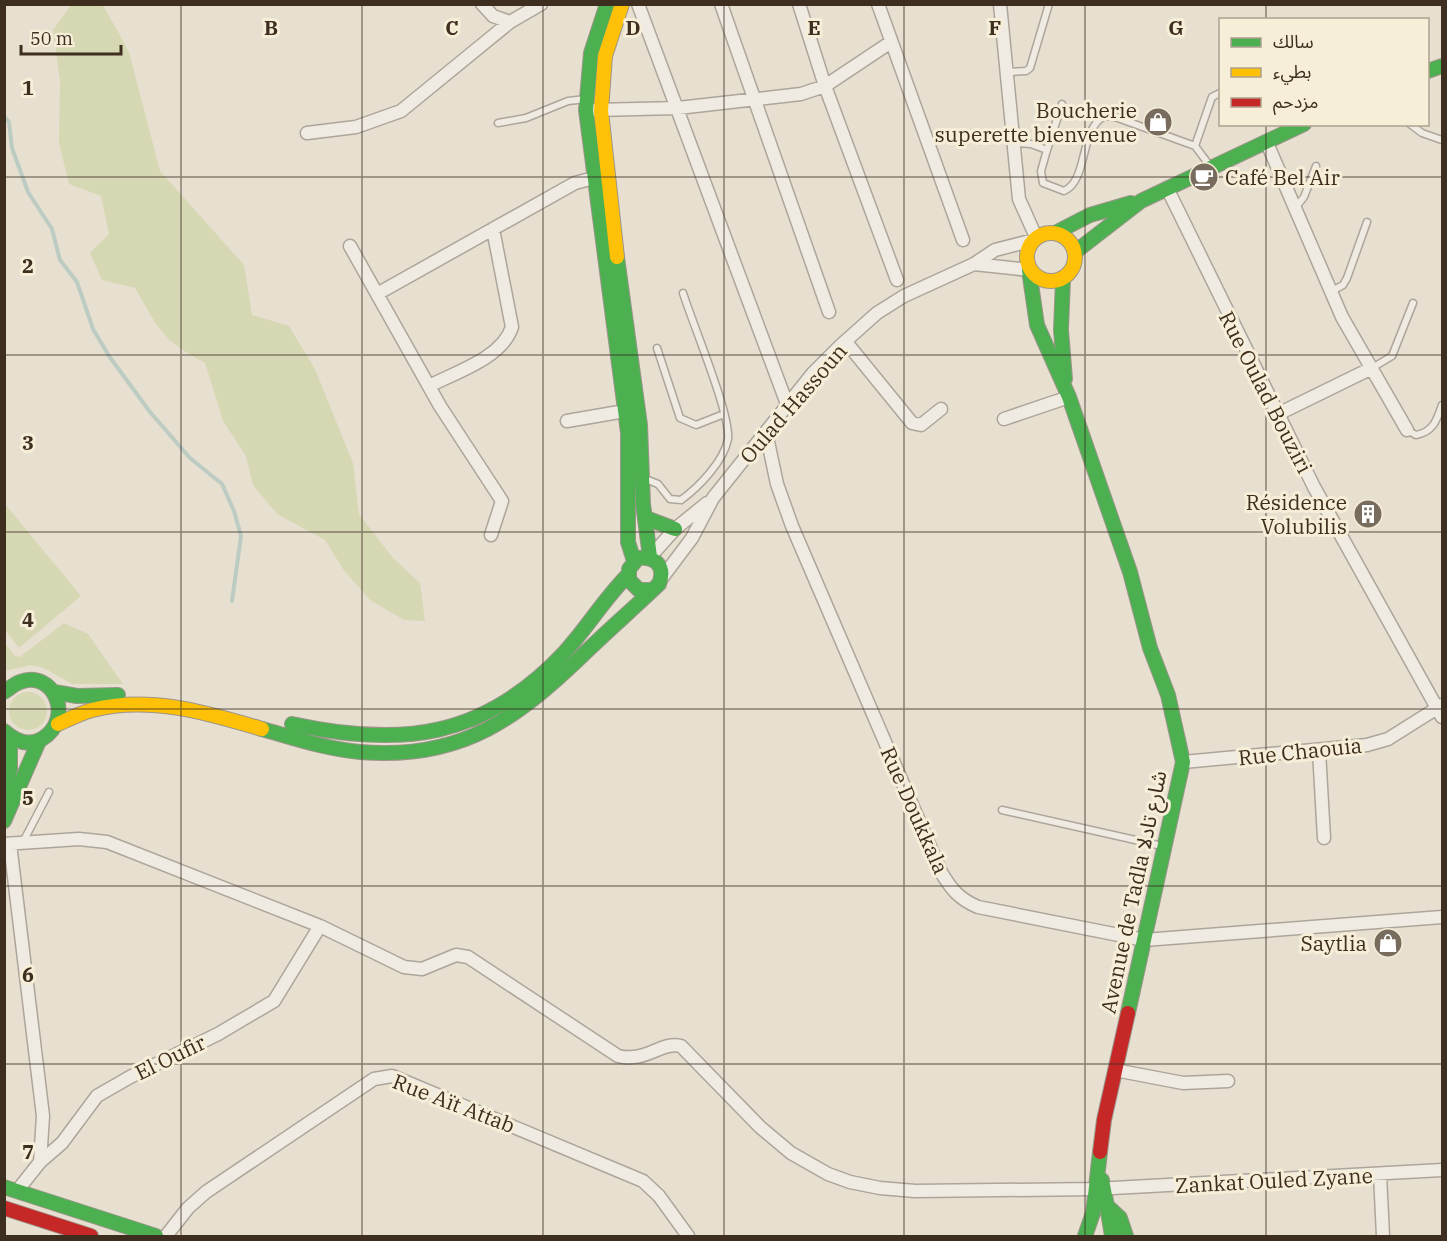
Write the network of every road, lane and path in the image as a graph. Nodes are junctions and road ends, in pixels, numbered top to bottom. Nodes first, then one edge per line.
1 (482, 4) edge
2 (541, 4) edge
3 (607, 4) edge
4 (622, 4) edge
5 (638, 4) edge
6 (721, 4) edge
7 (799, 4) edge
8 (878, 4) edge
9 (1000, 4) edge
10 (1049, 4) edge
11 (510, 22) junction
12 (891, 42) junction
13 (1007, 72) junction
14 (825, 86) junction
15 (1219, 94) edge
16 (755, 99) junction
17 (586, 104) junction
18 (1062, 104) dead end
19 (678, 108) junction
20 (601, 111) junction
21 (498, 123) dead end
22 (1300, 126) edge
23 (1413, 126) edge
24 (307, 133) dead end
25 (1443, 140) edge
26 (1014, 143) junction
27 (1267, 143) junction
28 (1195, 146) junction
29 (1047, 150) junction
30 (1316, 166) dead end
31 (1212, 169) junction
32 (600, 176) junction
33 (1167, 188) junction
34 (1141, 201) junction
35 (1294, 208) junction
36 (1367, 222) dead end
37 (493, 229) junction
38 (1055, 233) junction
39 (1035, 238) junction
40 (963, 240) dead end
41 (350, 246) dead end
42 (1075, 252) junction
43 (974, 264) junction
44 (1029, 270) junction
45 (1063, 279) junction
46 (897, 280) dead end
47 (1330, 292) junction
48 (377, 294) junction
49 (683, 294) dead end
50 (1413, 303) dead end
51 (617, 305) junction
52 (828, 312) dead end
53 (846, 342) junction
54 (657, 348) dead end
55 (1371, 368) junction
56 (429, 386) junction
57 (1067, 392) junction
58 (787, 404) junction
59 (1443, 405) edge
60 (941, 410) dead end
61 (625, 411) junction
62 (724, 414) junction
63 (1278, 414) junction
64 (1004, 419) dead end
65 (567, 421) dead end
66 (1407, 430) joint
67 (766, 432) junction
68 (642, 478) junction
69 (713, 498) junction
70 (646, 518) junction
71 (675, 529) junction
72 (491, 535) dead end
73 (650, 557) junction
74 (634, 561) junction
75 (628, 575) junction
76 (662, 578) junction
77 (651, 590) junction
78 (6, 688) edge
79 (54, 692) junction
80 (1441, 710) edge
81 (58, 724) junction
82 (7, 734) edge
83 (39, 741) junction
84 (1319, 751) junction
85 (1183, 762) junction
86 (4, 790) edge
87 (49, 792) dead end
88 (1002, 810) dead end
89 (4, 821) edge
90 (1324, 838) dead end
91 (13, 843) edge
92 (1165, 847) junction
93 (1443, 917) edge
94 (320, 926) junction
95 (1144, 940) junction
96 (1115, 1070) junction
97 (1228, 1081) dead end
98 (40, 1162) junction
99 (1443, 1170) edge
100 (1380, 1175) junction
101 (11, 1189) edge
102 (1100, 1189) junction
103 (1107, 1206) junction
104 (4, 1208) edge
105 (1093, 1213) junction
106 (91, 1236) edge
107 (156, 1236) edge
108 (166, 1236) edge
109 (688, 1236) edge
110 (1085, 1236) edge
111 (1097, 1236) edge
112 (1113, 1236) edge
113 (1126, 1236) edge
114 (1383, 1236) edge

1 - 11 street
2 - 11 street
3 - 17 street
4 - 20 street
5 - 19 street
6 - 16 street
7 - 14 street
8 - 12 street
9 - 13 street
10 - 13 lane
11 - 24 street
12 - 14 street
12 - 40 street
13 - 26 street
14 - 16 street
14 - 46 street
15 - 28 lane
16 - 19 street
16 - 52 street
17 - 20 street
17 - 21 lane
17 - 32 street
18 - 29 lane
19 - 20 street
19 - 58 street
20 - 32 street
22 - 27 street
23 - 25 lane
26 - 29 lane
26 - 39 street
27 - 31 street
27 - 35 street
28 - 29 lane
28 - 31 lane
30 - 35 lane
31 - 33 street
32 - 37 street
32 - 51 street
33 - 34 street
33 - 63 street, Rue Oulad Bouziri
34 - 38 street
34 - 42 street
35 - 47 street
36 - 47 lane
37 - 48 street
37 - 56 street
38 - 39 street
38 - 42 street
39 - 43 street, Oulad Hassoun
39 - 44 street
41 - 48 street
42 - 45 street
43 - 44 street
43 - 53 street, Oulad Hassoun
44 - 45 street
44 - 57 street, Avenue de Tadla شارع تادلا
45 - 57 street, Avenue de Tadla شارع تادلا
47 - 55 street
48 - 56 street
49 - 62 lane
50 - 55 lane
51 - 61 street
51 - 68 street
53 - 58 street, Oulad Hassoun
53 - 60 street
54 - 62 lane
55 - 63 street
55 - 66 street
56 - 72 street
57 - 64 street
57 - 85 street, Avenue de Tadla شارع تادلا
58 - 67 street, Oulad Hassoun
59 - 66 lane
61 - 65 street
61 - 74 street
62 - 68 lane
63 - 80 street, Rue Oulad Bouziri
67 - 69 street, Oulad Hassoun
67 - 95 street, Rue Doukkala
68 - 70 street
69 - 71 street, Oulad Hassoun
69 - 76 street, Oulad Hassoun
70 - 71 street
70 - 73 street
71 - 73 street, Oulad Hassoun
73 - 74 street
73 - 76 street
74 - 75 street
75 - 77 street
75 - 79 street
76 - 77 street
77 - 81 street
78 - 79 street
79 - 81 street
80 - 84 street, Rue Chaouia
81 - 83 street
82 - 83 street
82 - 86 street
83 - 89 street
84 - 85 street, Rue Chaouia
84 - 90 street
85 - 92 street, Avenue de Tadla شارع تادلا
87 - 91 lane
88 - 92 lane
91 - 94 street
91 - 98 street
92 - 95 street, Avenue de Tadla شارع تادلا
93 - 95 street, Rue Doukkala
94 - 98 street, El Oufir
94 - 102 street, Zankat Ouled Zyane
95 - 96 street, Avenue de Tadla شارع تادلا
96 - 97 street
96 - 102 street, Avenue de Tadla شارع تادلا
98 - 101 street, El Oufir
99 - 100 street, Zankat Ouled Zyane
100 - 102 street, Zankat Ouled Zyane
100 - 114 street
101 - 107 street
102 - 103 street, Avenue de Tadla شارع تادلا
102 - 105 street, Avenue de Tadla شارع تادلا
103 - 112 street, Avenue de Tadla شارع تادلا
103 - 113 street, Avenue de Tadla شارع تادلا
104 - 106 street
105 - 110 street, Avenue de Tadla شارع تادلا
105 - 111 street, Avenue de Tadla شارع تادلا
108 - 109 street, Rue Aït Attab

